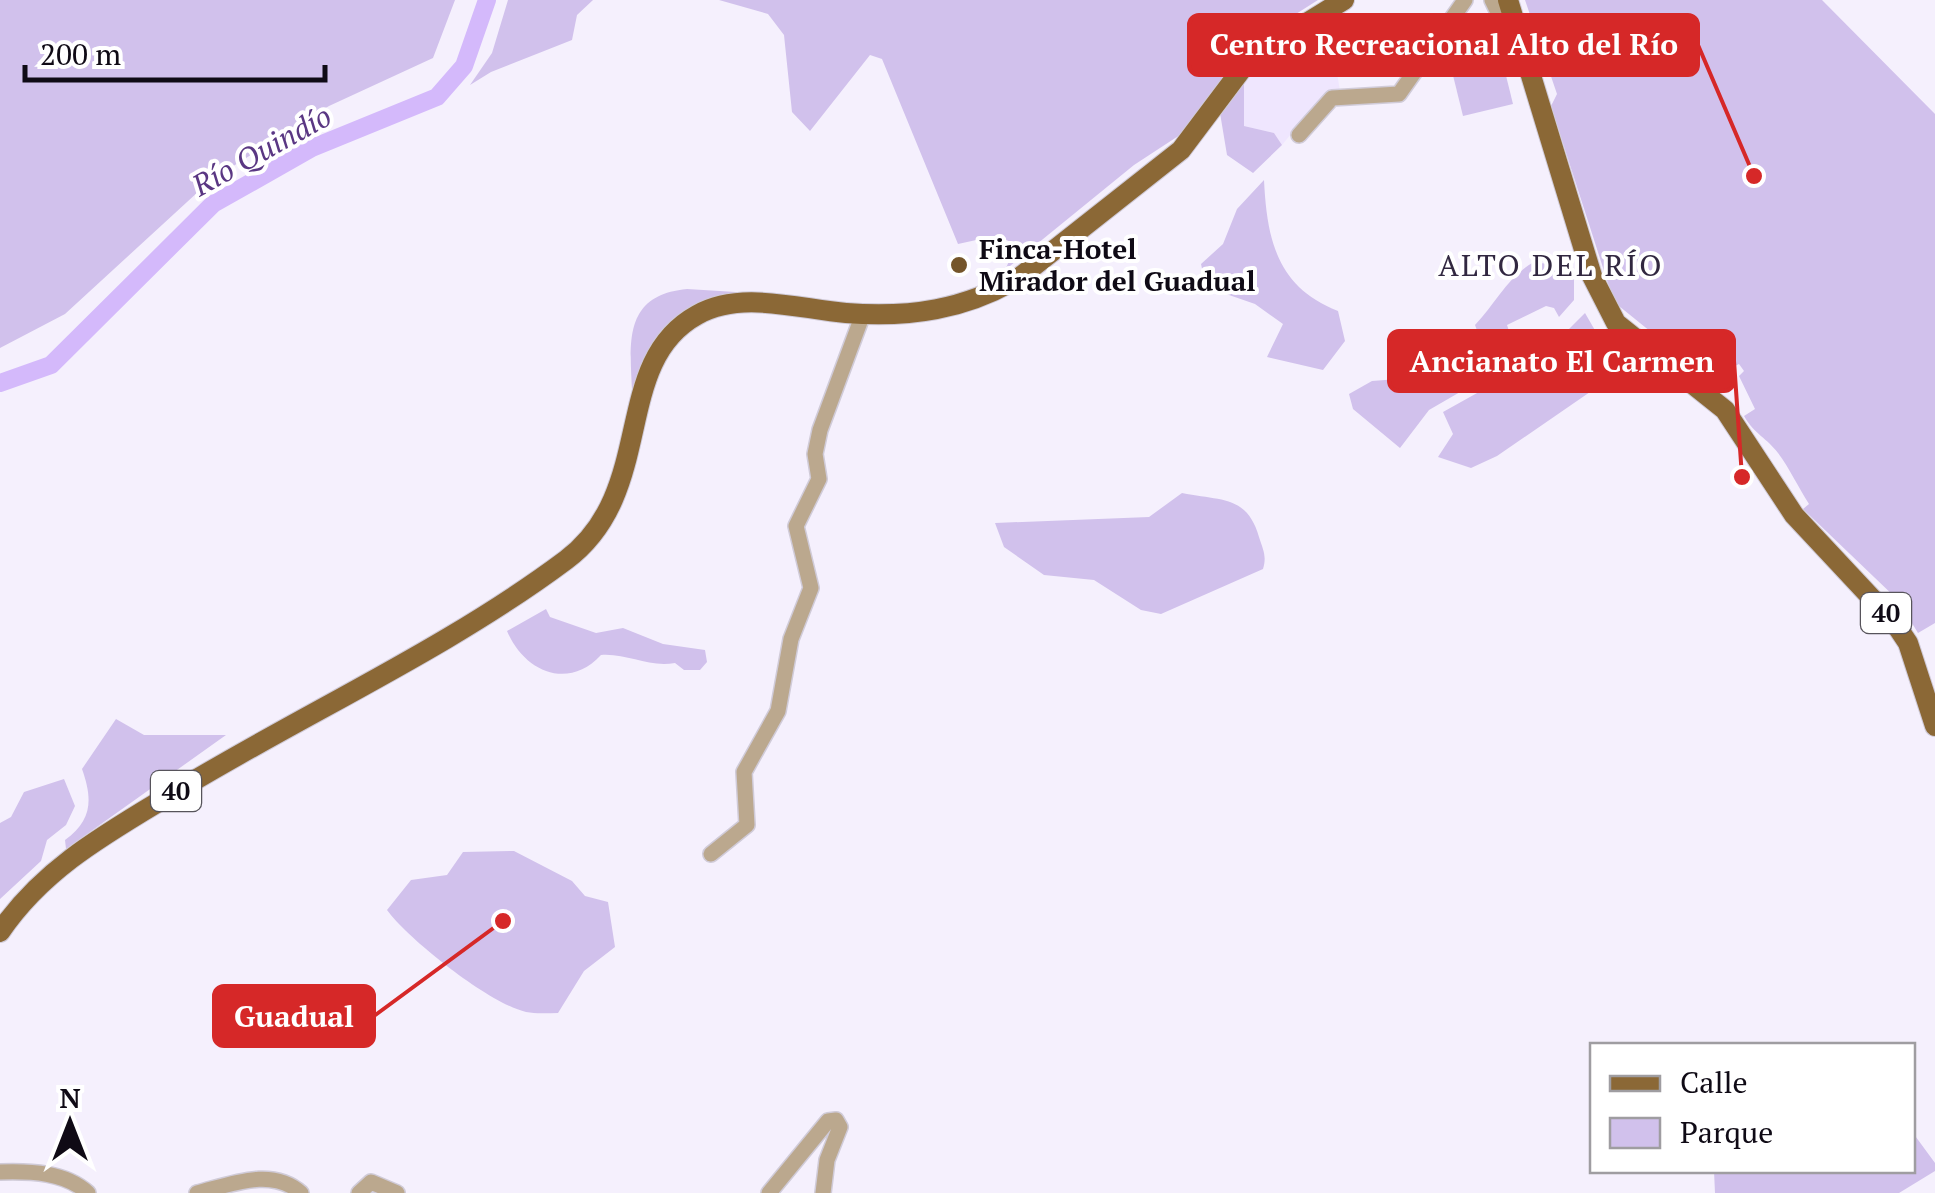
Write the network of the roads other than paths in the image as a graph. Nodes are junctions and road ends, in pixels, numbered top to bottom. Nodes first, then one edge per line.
1 (1344, 0) edge
2 (1465, 0) edge
3 (1492, 0) edge
4 (1508, 0) edge
5 (1518, 0) edge
6 (1524, 51) junction
7 (1546, 127) junction
8 (1299, 135) dead end
9 (864, 314) junction
10 (1935, 726) edge
11 (711, 854) dead end
12 (0, 932) edge
13 (0, 1172) edge
14 (88, 1193) edge
15 (198, 1193) edge
16 (301, 1193) edge
17 (359, 1193) edge
18 (396, 1193) edge
19 (769, 1193) edge
20 (823, 1193) edge

1 - 9 main road, 40
2 - 8 street
3 - 6 street
4 - 6 main road, 40
5 - 7 street
6 - 7 main road, 40
7 - 10 main road, 40
9 - 11 street
9 - 12 main road, 40
13 - 14 street
15 - 16 street
17 - 18 street
19 - 20 street

